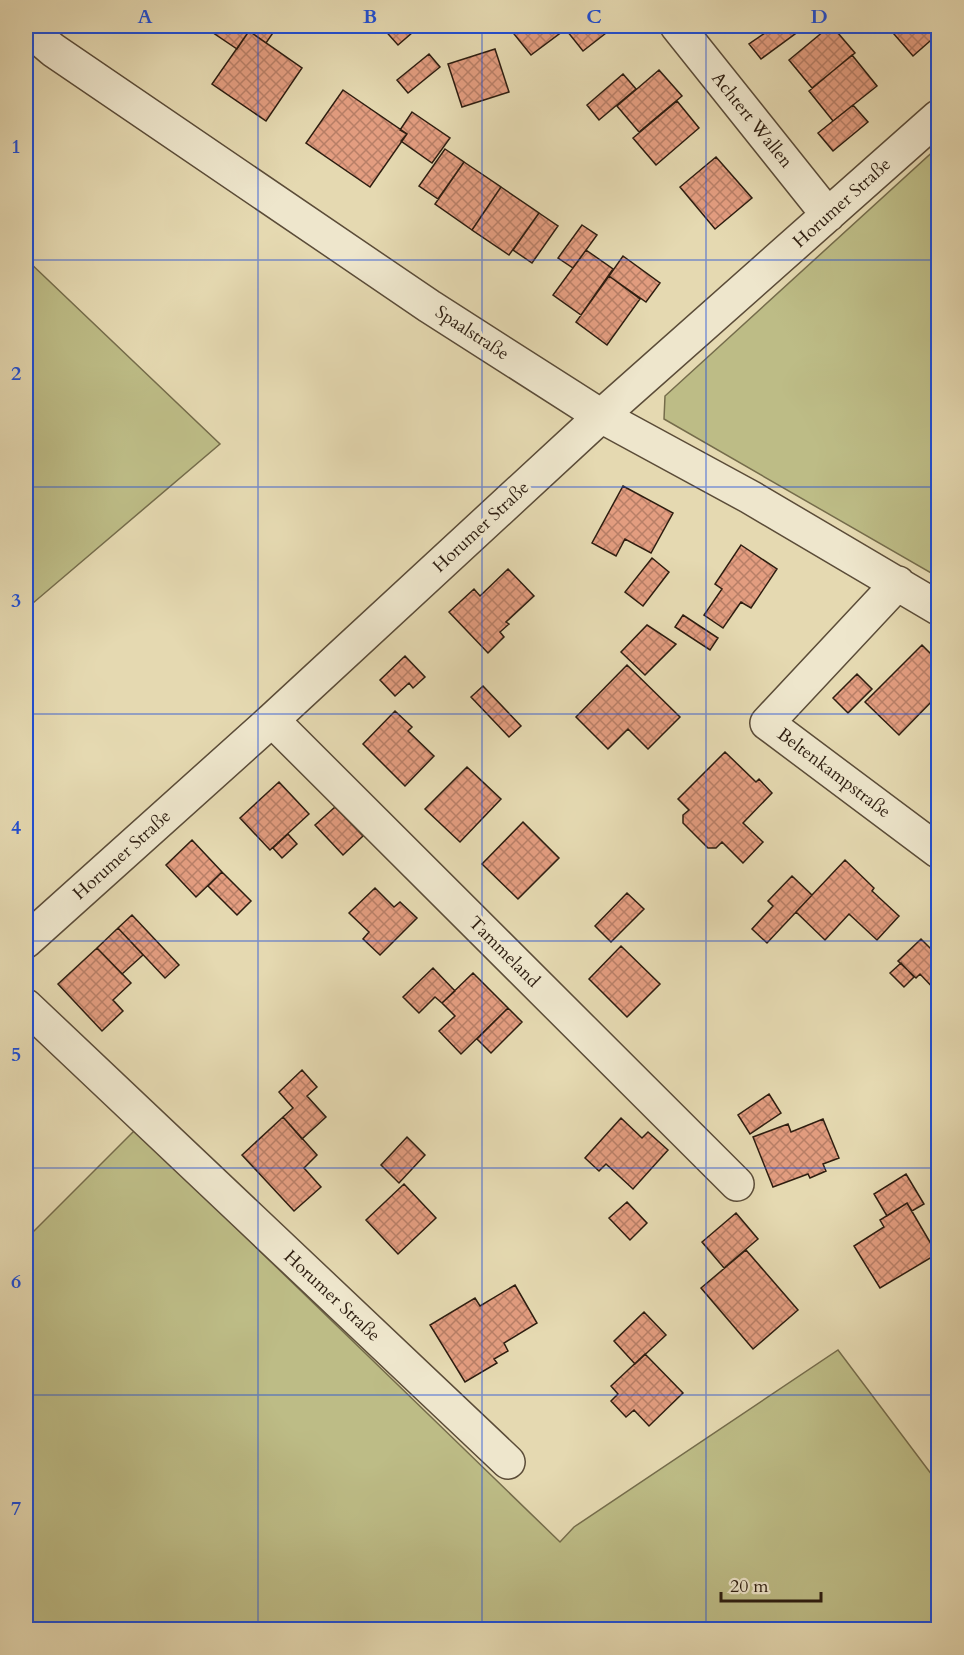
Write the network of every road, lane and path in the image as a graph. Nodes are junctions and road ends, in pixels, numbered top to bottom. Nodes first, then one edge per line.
1 (676, 26) edge
2 (26, 27) edge
3 (939, 117) edge
4 (828, 215) junction
5 (601, 416) junction
6 (898, 583) junction
7 (939, 608) edge
8 (272, 720) junction
9 (939, 851) edge
10 (26, 941) edge
11 (26, 1006) edge
12 (737, 1184) dead end
13 (508, 1462) dead end

1 - 4 street, Achtert Wallen
2 - 5 street, Spaalstraße
3 - 4 street, Horumer Straße
4 - 5 street, Horumer Straße
5 - 6 street, Spaalstraße
5 - 8 street, Horumer Straße
6 - 7 street, Spaalstraße
6 - 9 street, Beltenkampstraße
8 - 10 street, Horumer Straße
8 - 12 street, Tammeland
11 - 13 street, Horumer Straße

